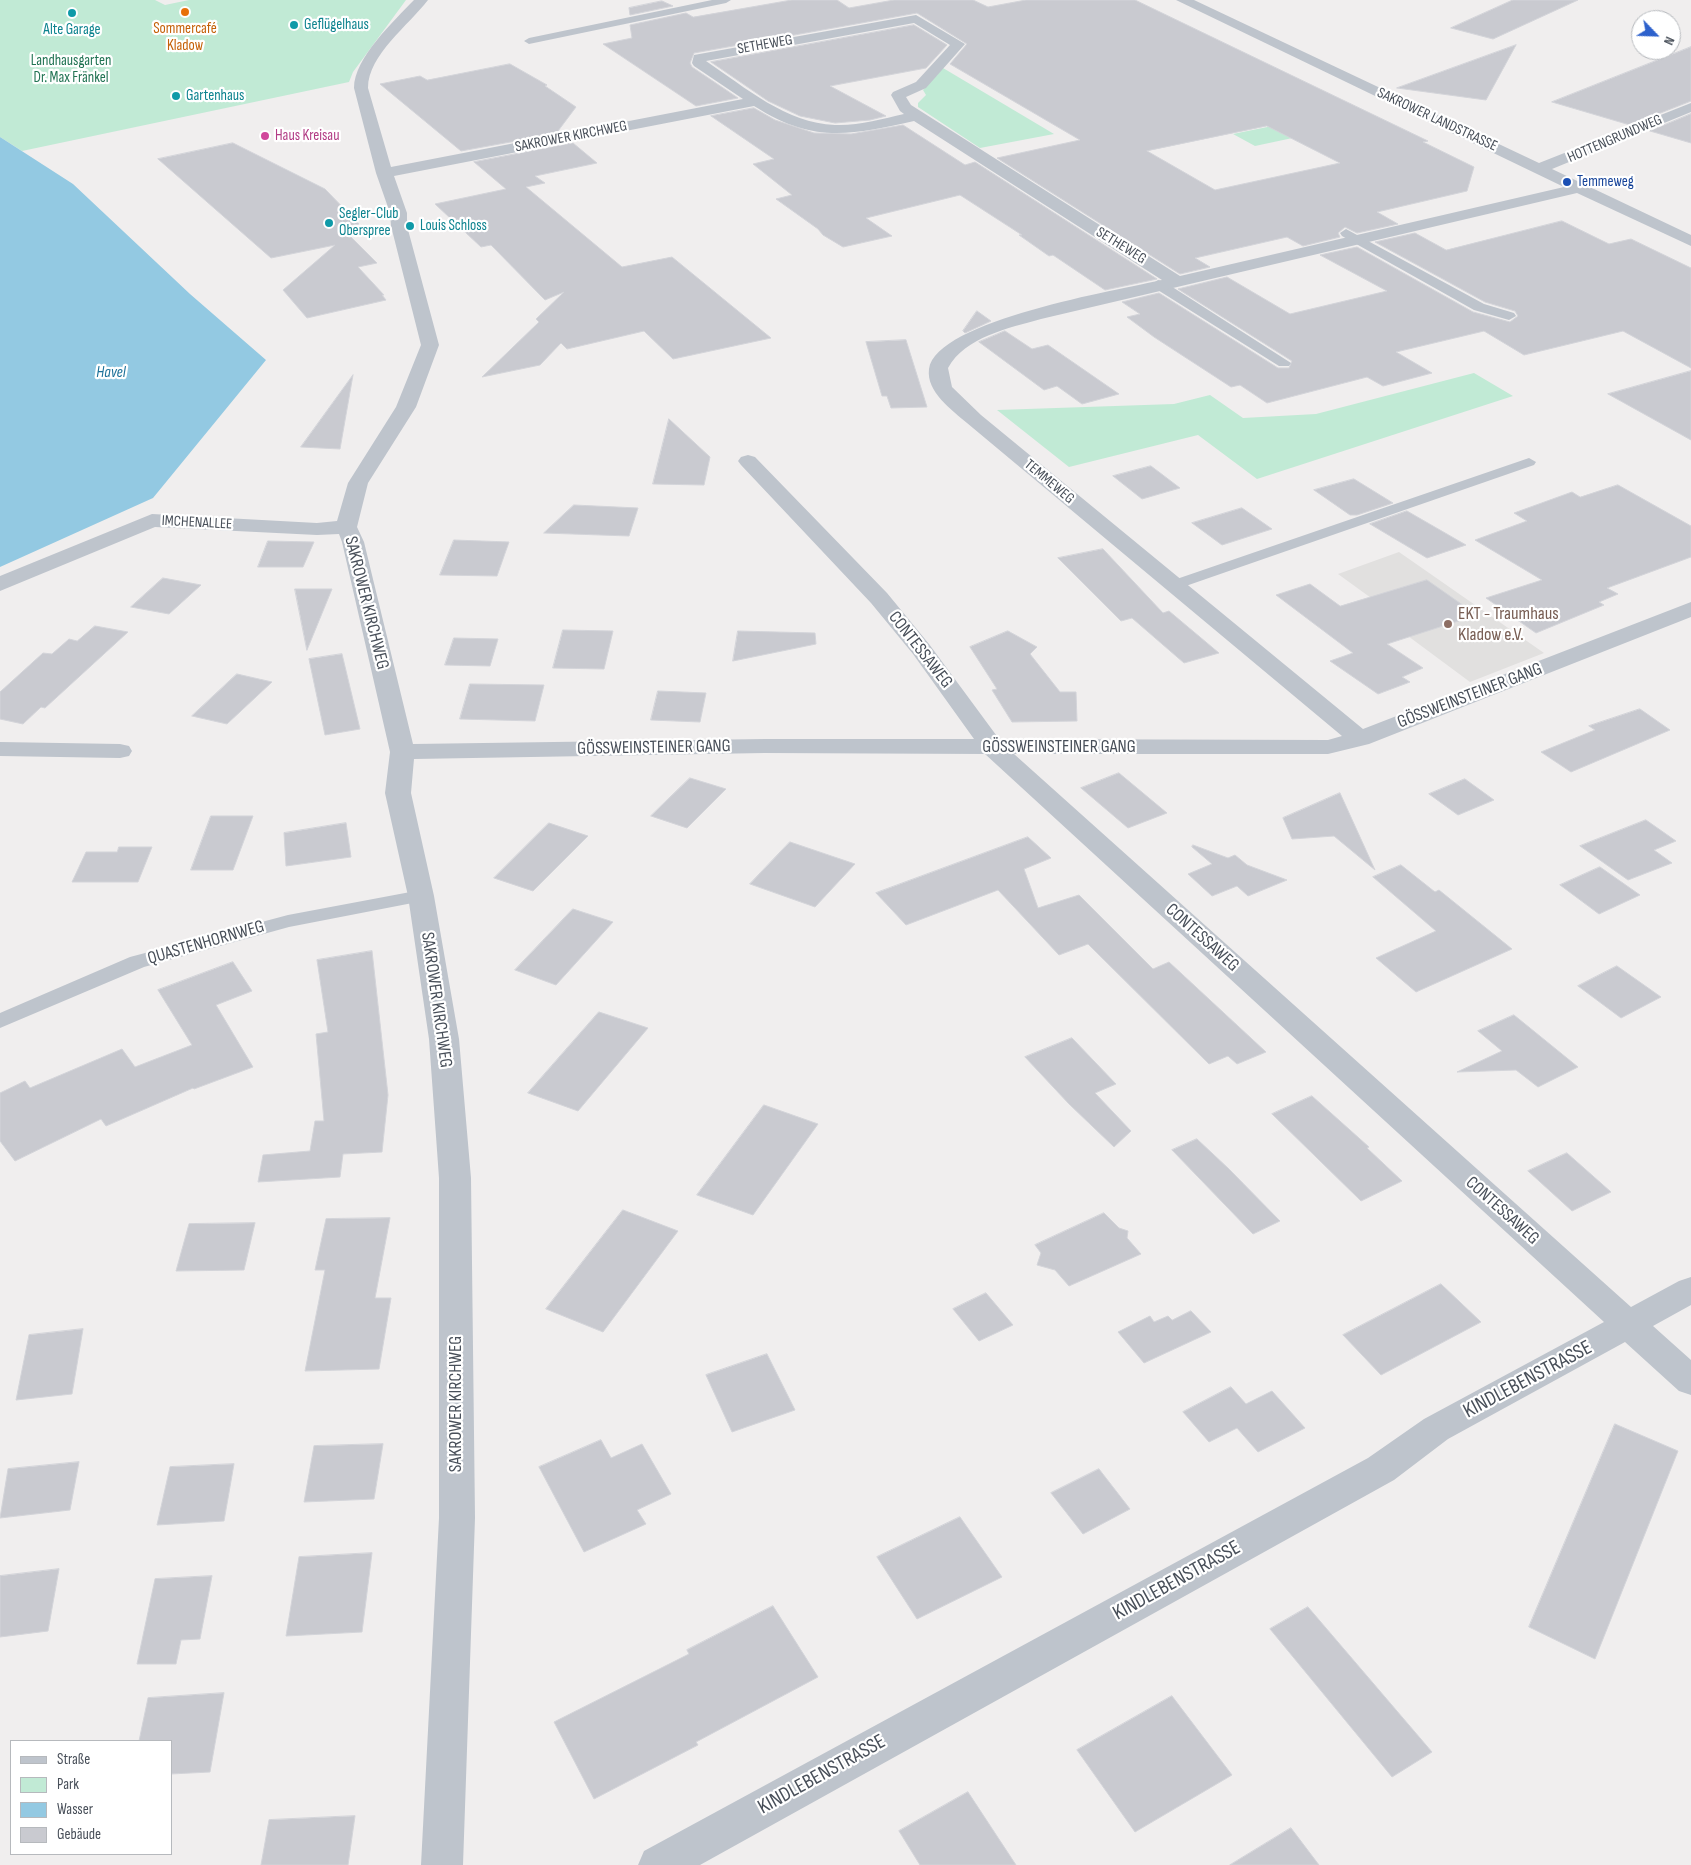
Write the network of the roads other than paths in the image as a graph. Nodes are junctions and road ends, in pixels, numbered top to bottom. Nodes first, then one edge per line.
1 (421, 0) edge
2 (726, 0) edge
3 (1183, 0) edge
4 (528, 41) dead end
5 (758, 101) junction
6 (1691, 107) edge
7 (915, 116) junction
8 (1539, 168) junction
9 (384, 173) junction
10 (1573, 185) junction
11 (1352, 236) junction
12 (1691, 240) edge
13 (1166, 282) junction
14 (1509, 316) dead end
15 (1284, 363) dead end
16 (748, 461) dead end
17 (1529, 462) dead end
18 (346, 527) junction
19 (0, 584) edge
20 (1174, 585) junction
21 (1691, 609) edge
22 (1360, 739) junction
23 (992, 747) junction
24 (0, 749) edge
25 (120, 751) dead end
26 (402, 752) junction
27 (422, 896) junction
28 (0, 1021) edge
29 (1691, 1290) edge
30 (1628, 1326) junction
31 (1691, 1381) edge
32 (442, 1865) edge
33 (659, 1865) edge

1 - 9 street, SAKROWER KIRCHWEG
2 - 4 lane
3 - 8 street, SAKROWER LANDSTRASSE
5 - 7 street, SETHEWEG
5 - 7 street, SETHEWEG
5 - 9 street, SAKROWER KIRCHWEG
6 - 8 street, HOTTENGRUNDWEG
7 - 13 street, SETHEWEG
8 - 10 street, SAKROWER LANDSTRASSE
9 - 18 street, SAKROWER KIRCHWEG
10 - 11 street, TEMMEWEG
10 - 12 street, SAKROWER LANDSTRASSE
11 - 13 street, TEMMEWEG
11 - 14 lane
13 - 15 lane
13 - 20 street, TEMMEWEG
16 - 23 street, CONTESSAWEG
17 - 20 lane
18 - 19 street, IMCHENALLEE
18 - 26 street, SAKROWER KIRCHWEG
20 - 22 street, TEMMEWEG
21 - 22 street, GÖSSWEINSTEINER GANG
22 - 23 street, GÖSSWEINSTEINER GANG
23 - 26 street, GÖSSWEINSTEINER GANG
23 - 30 street, CONTESSAWEG
24 - 25 street
26 - 27 street, SAKROWER KIRCHWEG
27 - 28 lane, QUASTENHORNWEG
27 - 32 street, SAKROWER KIRCHWEG
29 - 30 street, KINDLEBENSTRASSE
30 - 31 street, CONTESSAWEG
30 - 33 street, KINDLEBENSTRASSE

